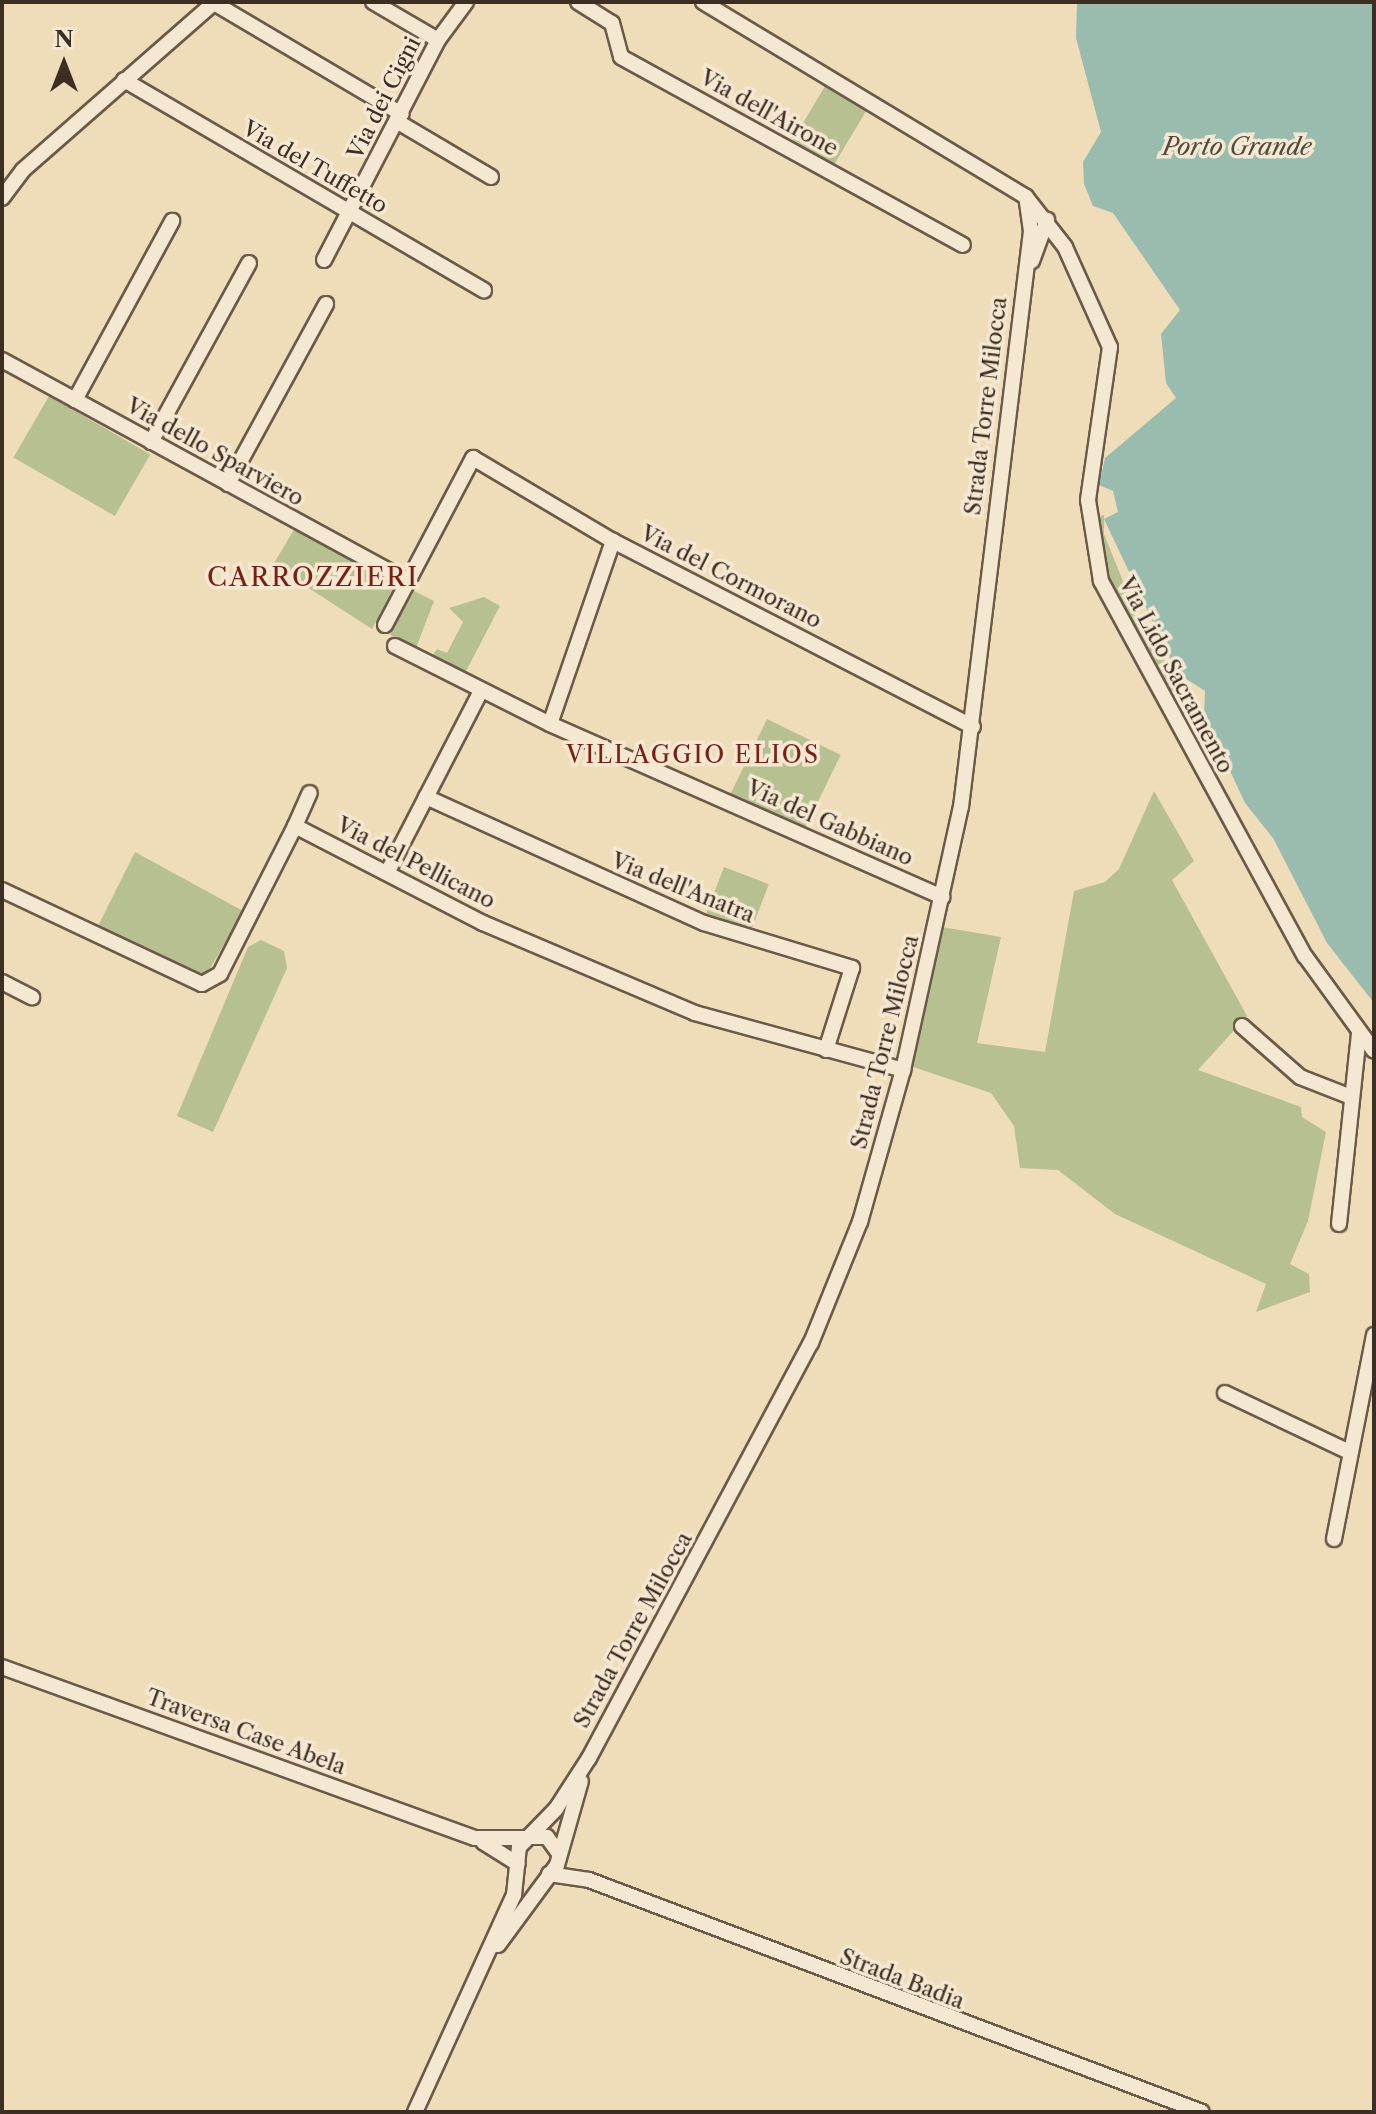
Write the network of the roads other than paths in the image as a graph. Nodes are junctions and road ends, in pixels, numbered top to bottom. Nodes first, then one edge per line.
1 (214, 2) edge
2 (373, 2) edge
3 (466, 2) edge
4 (578, 2) edge
5 (703, 2) edge
6 (438, 40) junction
7 (124, 80) junction
8 (400, 118) junction
9 (491, 177) dead end
10 (1026, 197) junction
11 (2, 198) edge
12 (350, 213) junction
13 (1047, 220) junction
14 (172, 221) dead end
15 (1031, 231) junction
16 (963, 245) dead end
17 (1065, 247) junction
18 (1035, 256) junction
19 (324, 260) dead end
20 (249, 263) dead end
21 (1025, 276) junction
22 (484, 290) dead end
23 (326, 304) dead end
24 (2, 360) edge
25 (75, 400) junction
26 (151, 442) junction
27 (228, 484) junction
28 (613, 541) junction
29 (408, 581) junction
30 (385, 625) dead end
31 (395, 646) dead end
32 (481, 691) junction
33 (550, 724) junction
34 (973, 727) junction
35 (310, 793) dead end
36 (426, 797) junction
37 (295, 826) junction
38 (387, 873) junction
39 (2, 890) edge
40 (943, 897) junction
41 (4, 988) edge
42 (32, 997) dead end
43 (1242, 1026) dead end
44 (1359, 1034) junction
45 (826, 1050) junction
46 (1374, 1051) edge
47 (903, 1070) junction
48 (1351, 1097) junction
49 (1339, 1224) dead end
50 (1373, 1331) edge
51 (1225, 1393) dead end
52 (1347, 1451) junction
53 (1334, 1539) dead end
54 (2, 1667) edge
55 (589, 1758) junction
56 (475, 1838) junction
57 (527, 1838) junction
58 (558, 1853) junction
59 (518, 1865) junction
60 (548, 1874) junction
61 (589, 1880) junction
62 (489, 1957) junction
63 (415, 2112) edge
64 (1202, 2112) edge

1 - 7 street
1 - 8 street
2 - 6 street
3 - 6 street, Via dei Cigni
4 - 16 street, Via dell'Airone
5 - 10 street, Via Lido Sacramento
6 - 8 street, Via dei Cigni
7 - 11 street
7 - 12 street, Via del Tuffetto
8 - 9 street
8 - 12 street, Via dei Cigni
10 - 13 street, Via Lido Sacramento
10 - 15 street, Strada Torre Milocca
12 - 19 street, Via dei Cigni
12 - 22 street, Via del Tuffetto
13 - 15 street
13 - 17 street, Via Lido Sacramento
13 - 18 street
14 - 25 street
15 - 21 street, Strada Torre Milocca
17 - 18 street
17 - 44 street, Via Lido Sacramento
18 - 21 street
20 - 26 street
21 - 34 street, Strada Torre Milocca
23 - 27 street
24 - 25 street, Via dello Sparviero
25 - 26 street, Via dello Sparviero
26 - 27 street, Via dello Sparviero
27 - 29 street, Via dello Sparviero
28 - 29 street, Via del Cormorano
28 - 33 street
28 - 34 street, Via del Cormorano
29 - 30 street
31 - 32 street, Via del Gabbiano
32 - 33 street, Via del Gabbiano
32 - 36 street
33 - 40 street, Via del Gabbiano
34 - 40 street, Strada Torre Milocca
35 - 37 street
36 - 38 street
36 - 45 street, Via dell'Anatra
37 - 38 street, Via del Pellicano
37 - 39 street
38 - 45 street, Via del Pellicano
40 - 47 street, Strada Torre Milocca
41 - 42 street
43 - 48 street
44 - 46 street, Via Lido Sacramento
44 - 48 street
45 - 47 street, Via del Pellicano
47 - 55 street, Strada Torre Milocca
48 - 49 street
50 - 52 street
51 - 52 street
52 - 53 street
54 - 56 street, Traversa Case Abela
55 - 57 street
55 - 58 street
56 - 57 street
56 - 59 street
57 - 58 street
57 - 59 street
58 - 60 street
58 - 61 street
59 - 60 street
59 - 62 street
60 - 61 street
60 - 62 street
61 - 64 street, Strada Badia
62 - 63 street

